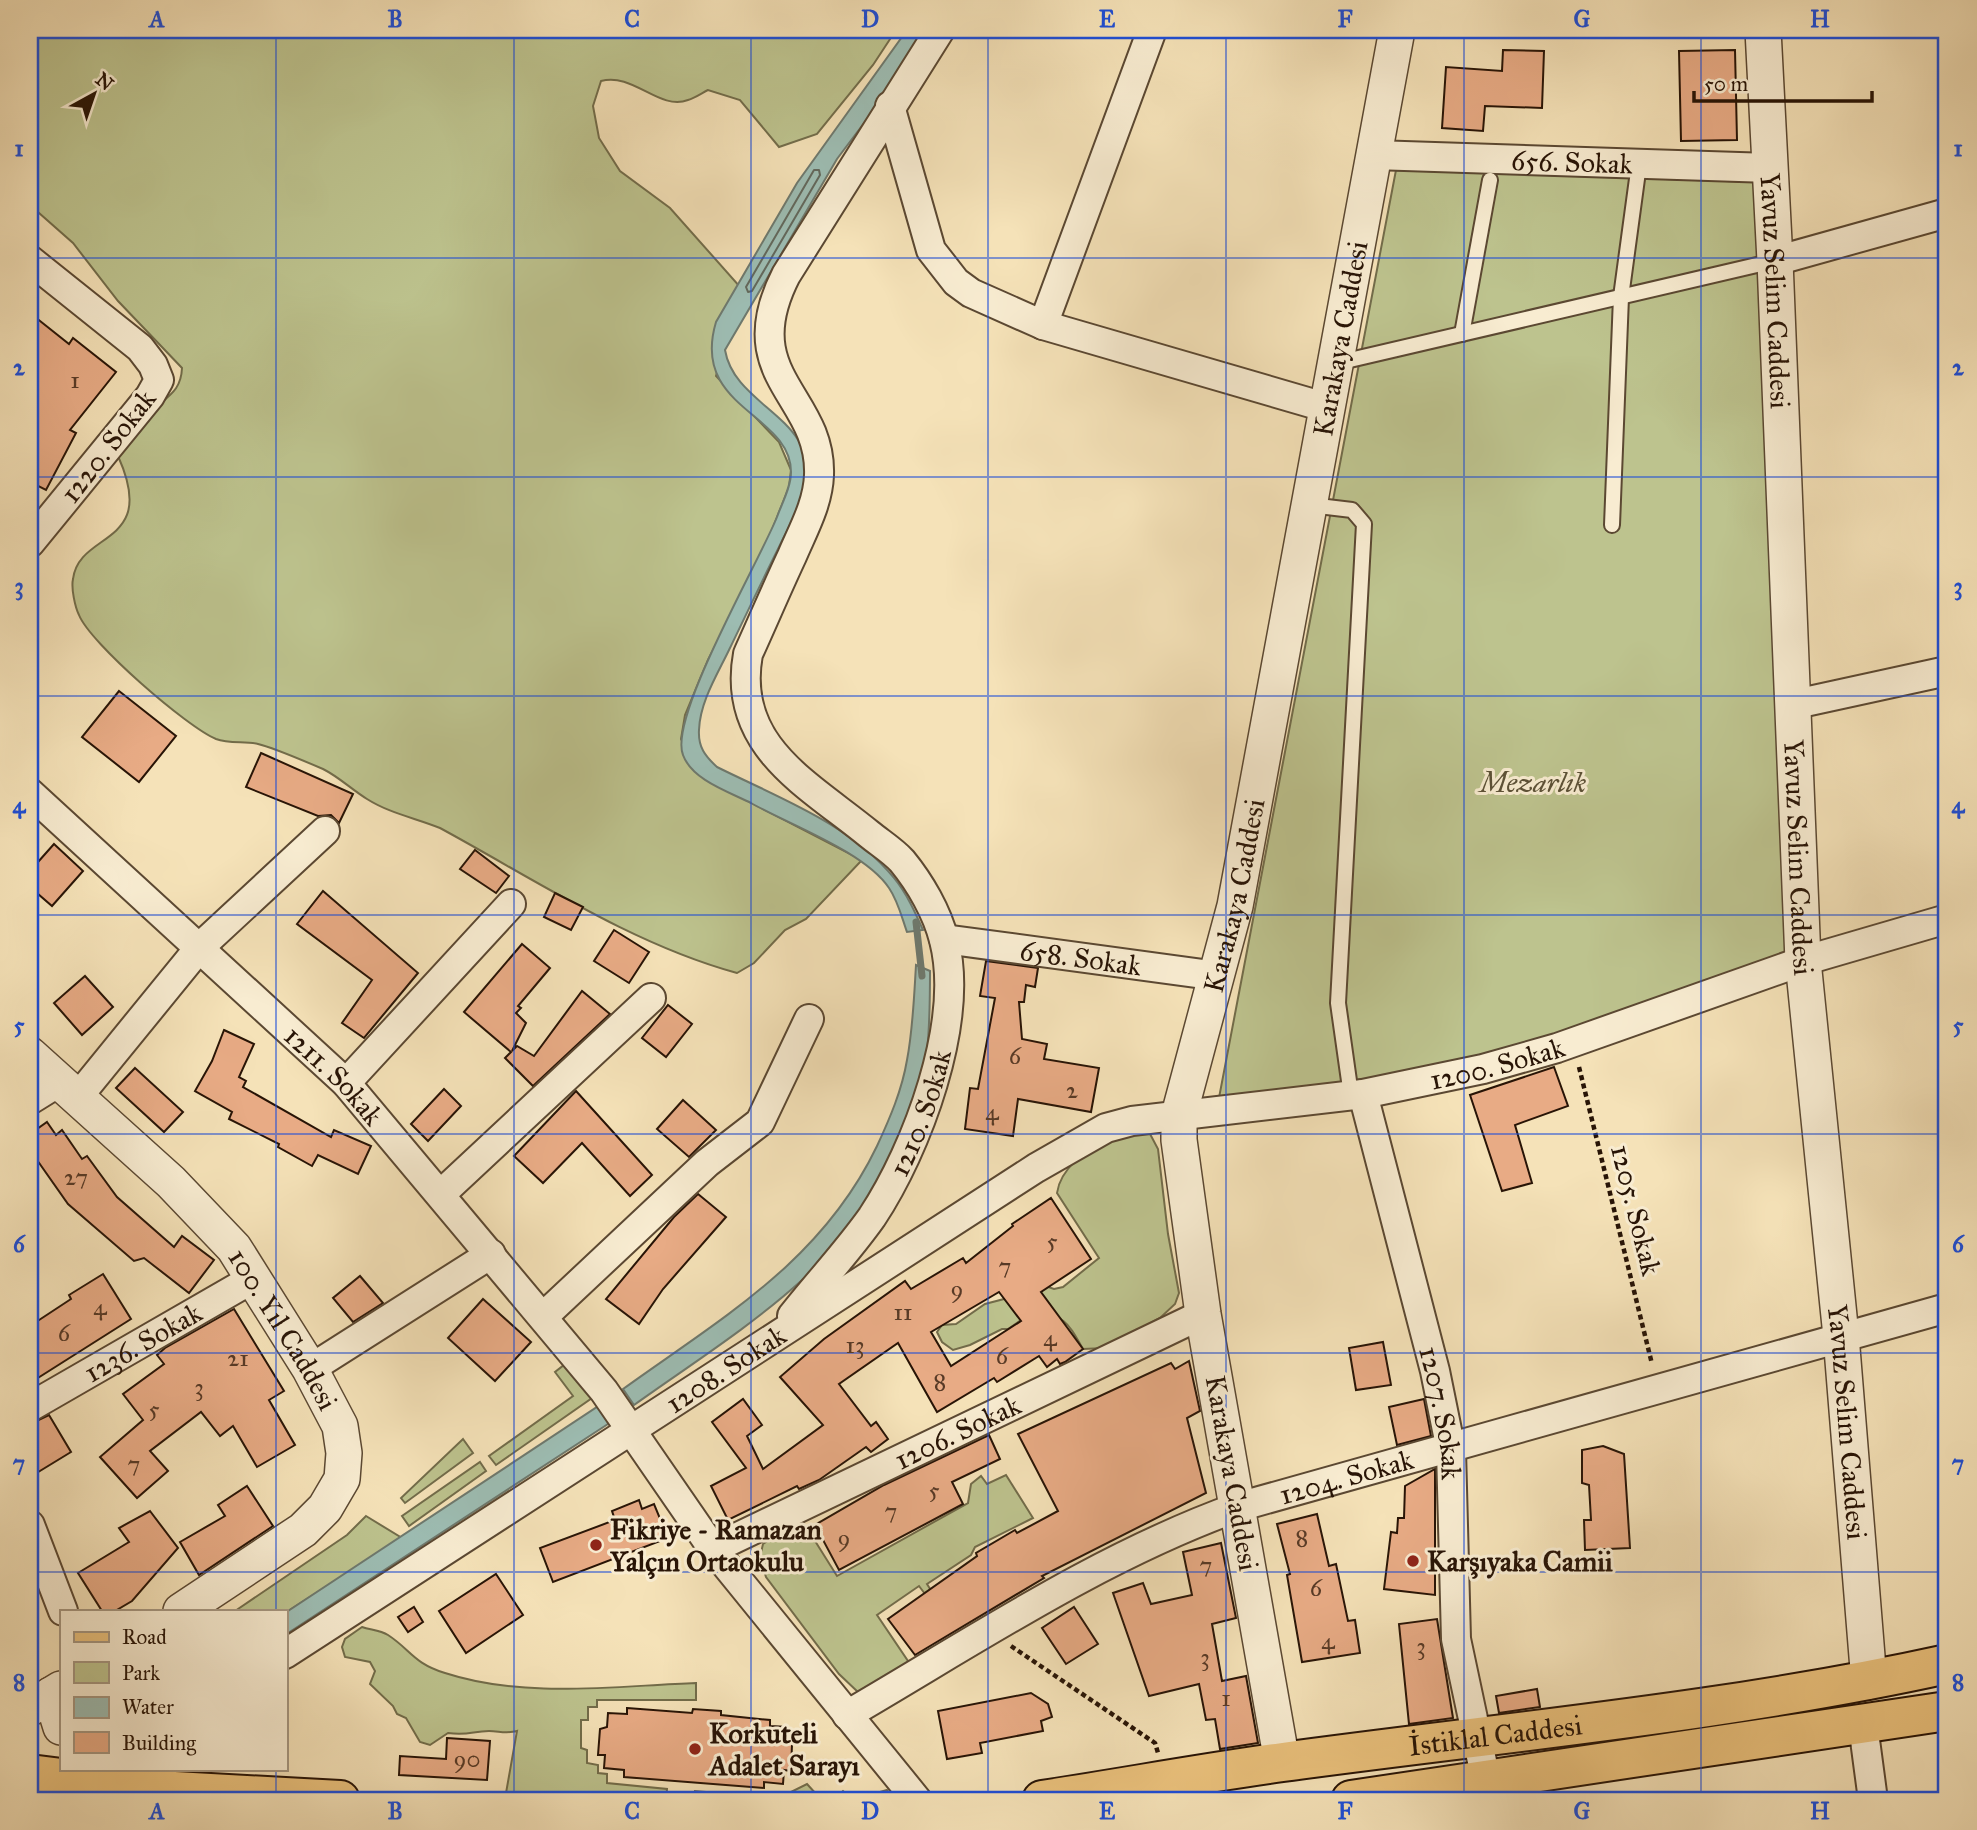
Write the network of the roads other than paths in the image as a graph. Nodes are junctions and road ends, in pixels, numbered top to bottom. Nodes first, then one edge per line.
1 (940, 30) edge
2 (1152, 30) edge
3 (1397, 30) edge
4 (1763, 30) edge
5 (890, 106) junction
6 (1374, 155) junction
7 (1639, 164) junction
8 (1770, 168) junction
9 (1490, 180) dead end
10 (1947, 213) edge
11 (30, 260) edge
12 (1775, 261) junction
13 (1621, 297) junction
14 (1043, 325) junction
15 (1462, 334) junction
16 (1336, 363) junction
17 (1328, 408) junction
18 (1310, 505) junction
19 (1612, 525) dead end
20 (32, 538) edge
21 (1947, 670) edge
22 (1791, 705) junction
23 (30, 793) edge
24 (325, 831) dead end
25 (511, 904) dead end
26 (1947, 919) edge
27 (944, 939) junction
28 (200, 947) junction
29 (1803, 961) junction
30 (1218, 975) junction
31 (651, 999) dead end
32 (809, 1019) dead end
33 (30, 1055) edge
34 (346, 1083) junction
35 (68, 1090) junction
36 (1357, 1095) junction
37 (30, 1100) edge
38 (1179, 1115) junction
39 (441, 1194) junction
40 (491, 1254) junction
41 (254, 1278) junction
42 (1947, 1308) edge
43 (1203, 1314) junction
44 (544, 1316) junction
45 (1841, 1336) junction
46 (775, 1338) junction
47 (310, 1369) junction
48 (30, 1407) edge
49 (632, 1430) junction
50 (1451, 1450) junction
51 (1238, 1507) junction
52 (30, 1525) edge
53 (713, 1549) junction
54 (63, 1610) edge
55 (183, 1610) edge
56 (287, 1653) edge
57 (1947, 1664) edge
58 (1869, 1681) junction
59 (1947, 1711) edge
60 (847, 1715) junction
61 (1863, 1725) junction
62 (1476, 1740) junction
63 (1282, 1762) junction
64 (30, 1774) edge
65 (79, 1775) edge
66 (160, 1779) edge
67 (1480, 1790) edge
68 (340, 1800) edge
69 (917, 1800) edge
70 (1042, 1800) edge
71 (1351, 1800) edge
72 (1873, 1800) edge

1 - 5 street, 1210. Sokak
2 - 14 street
3 - 6 street, Karakaya Caddesi
4 - 8 street, Yavuz Selim Caddesi
5 - 14 street
5 - 27 street, 1210. Sokak
6 - 7 street, 656. Sokak
6 - 16 street, Karakaya Caddesi
7 - 8 street, 656. Sokak
7 - 13 lane
8 - 12 street, Yavuz Selim Caddesi
9 - 15 lane
10 - 12 street
11 - 20 street, 1220. Sokak
12 - 13 lane
12 - 22 street, Yavuz Selim Caddesi
13 - 15 lane
13 - 19 lane
14 - 17 street
15 - 16 lane
16 - 17 street, Karakaya Caddesi
17 - 18 street, Karakaya Caddesi
18 - 30 street, Karakaya Caddesi
18 - 36 lane
21 - 22 street
22 - 29 street, Yavuz Selim Caddesi
23 - 28 street, 1211. Sokak
24 - 28 street
25 - 34 street
26 - 29 street, 1200. Sokak
27 - 30 street, 658. Sokak
27 - 46 street, 1210. Sokak
28 - 34 street, 1211. Sokak
28 - 35 street
29 - 36 street, 1200. Sokak
29 - 45 street, Yavuz Selim Caddesi
30 - 38 street, Karakaya Caddesi
31 - 39 street
32 - 44 street
33 - 35 street, 100. Yıl Caddesi
34 - 39 street, 1211. Sokak
35 - 37 street
35 - 41 street, 100. Yıl Caddesi
36 - 38 street, 1200. Sokak
36 - 50 street, 1207. Sokak
38 - 43 street, Karakaya Caddesi
38 - 46 street, 1208. Sokak
39 - 40 street, 1211. Sokak
40 - 44 street, 1211. Sokak
40 - 47 street
41 - 47 street, 100. Yıl Caddesi
41 - 48 street, 1236. Sokak
42 - 45 street, 1204. Sokak
43 - 51 street, Karakaya Caddesi
43 - 53 street, 1206. Sokak
44 - 49 street, 1211. Sokak
45 - 50 street, 1204. Sokak
45 - 58 street, Yavuz Selim Caddesi
46 - 49 street, 1208. Sokak
47 - 55 street, 100. Yıl Caddesi
49 - 53 street, 1211. Sokak
49 - 56 street, 1208. Sokak
50 - 51 street, 1204. Sokak
50 - 62 street, 1207. Sokak
51 - 60 street, 1204. Sokak
51 - 63 street, Karakaya Caddesi
52 - 54 street
53 - 60 street, 1211. Sokak
57 - 58 main road, İstiklal Caddesi
58 - 62 main road, İstiklal Caddesi
59 - 61 main road, İstiklal Caddesi
60 - 69 street, 1211. Sokak
61 - 67 main road, İstiklal Caddesi
61 - 72 street
62 - 63 main road, İstiklal Caddesi
62 - 67 street, 1207. Sokak
63 - 70 main road, İstiklal Caddesi
64 - 65 main road
65 - 66 main road
66 - 68 main road
67 - 71 main road, İstiklal Caddesi

